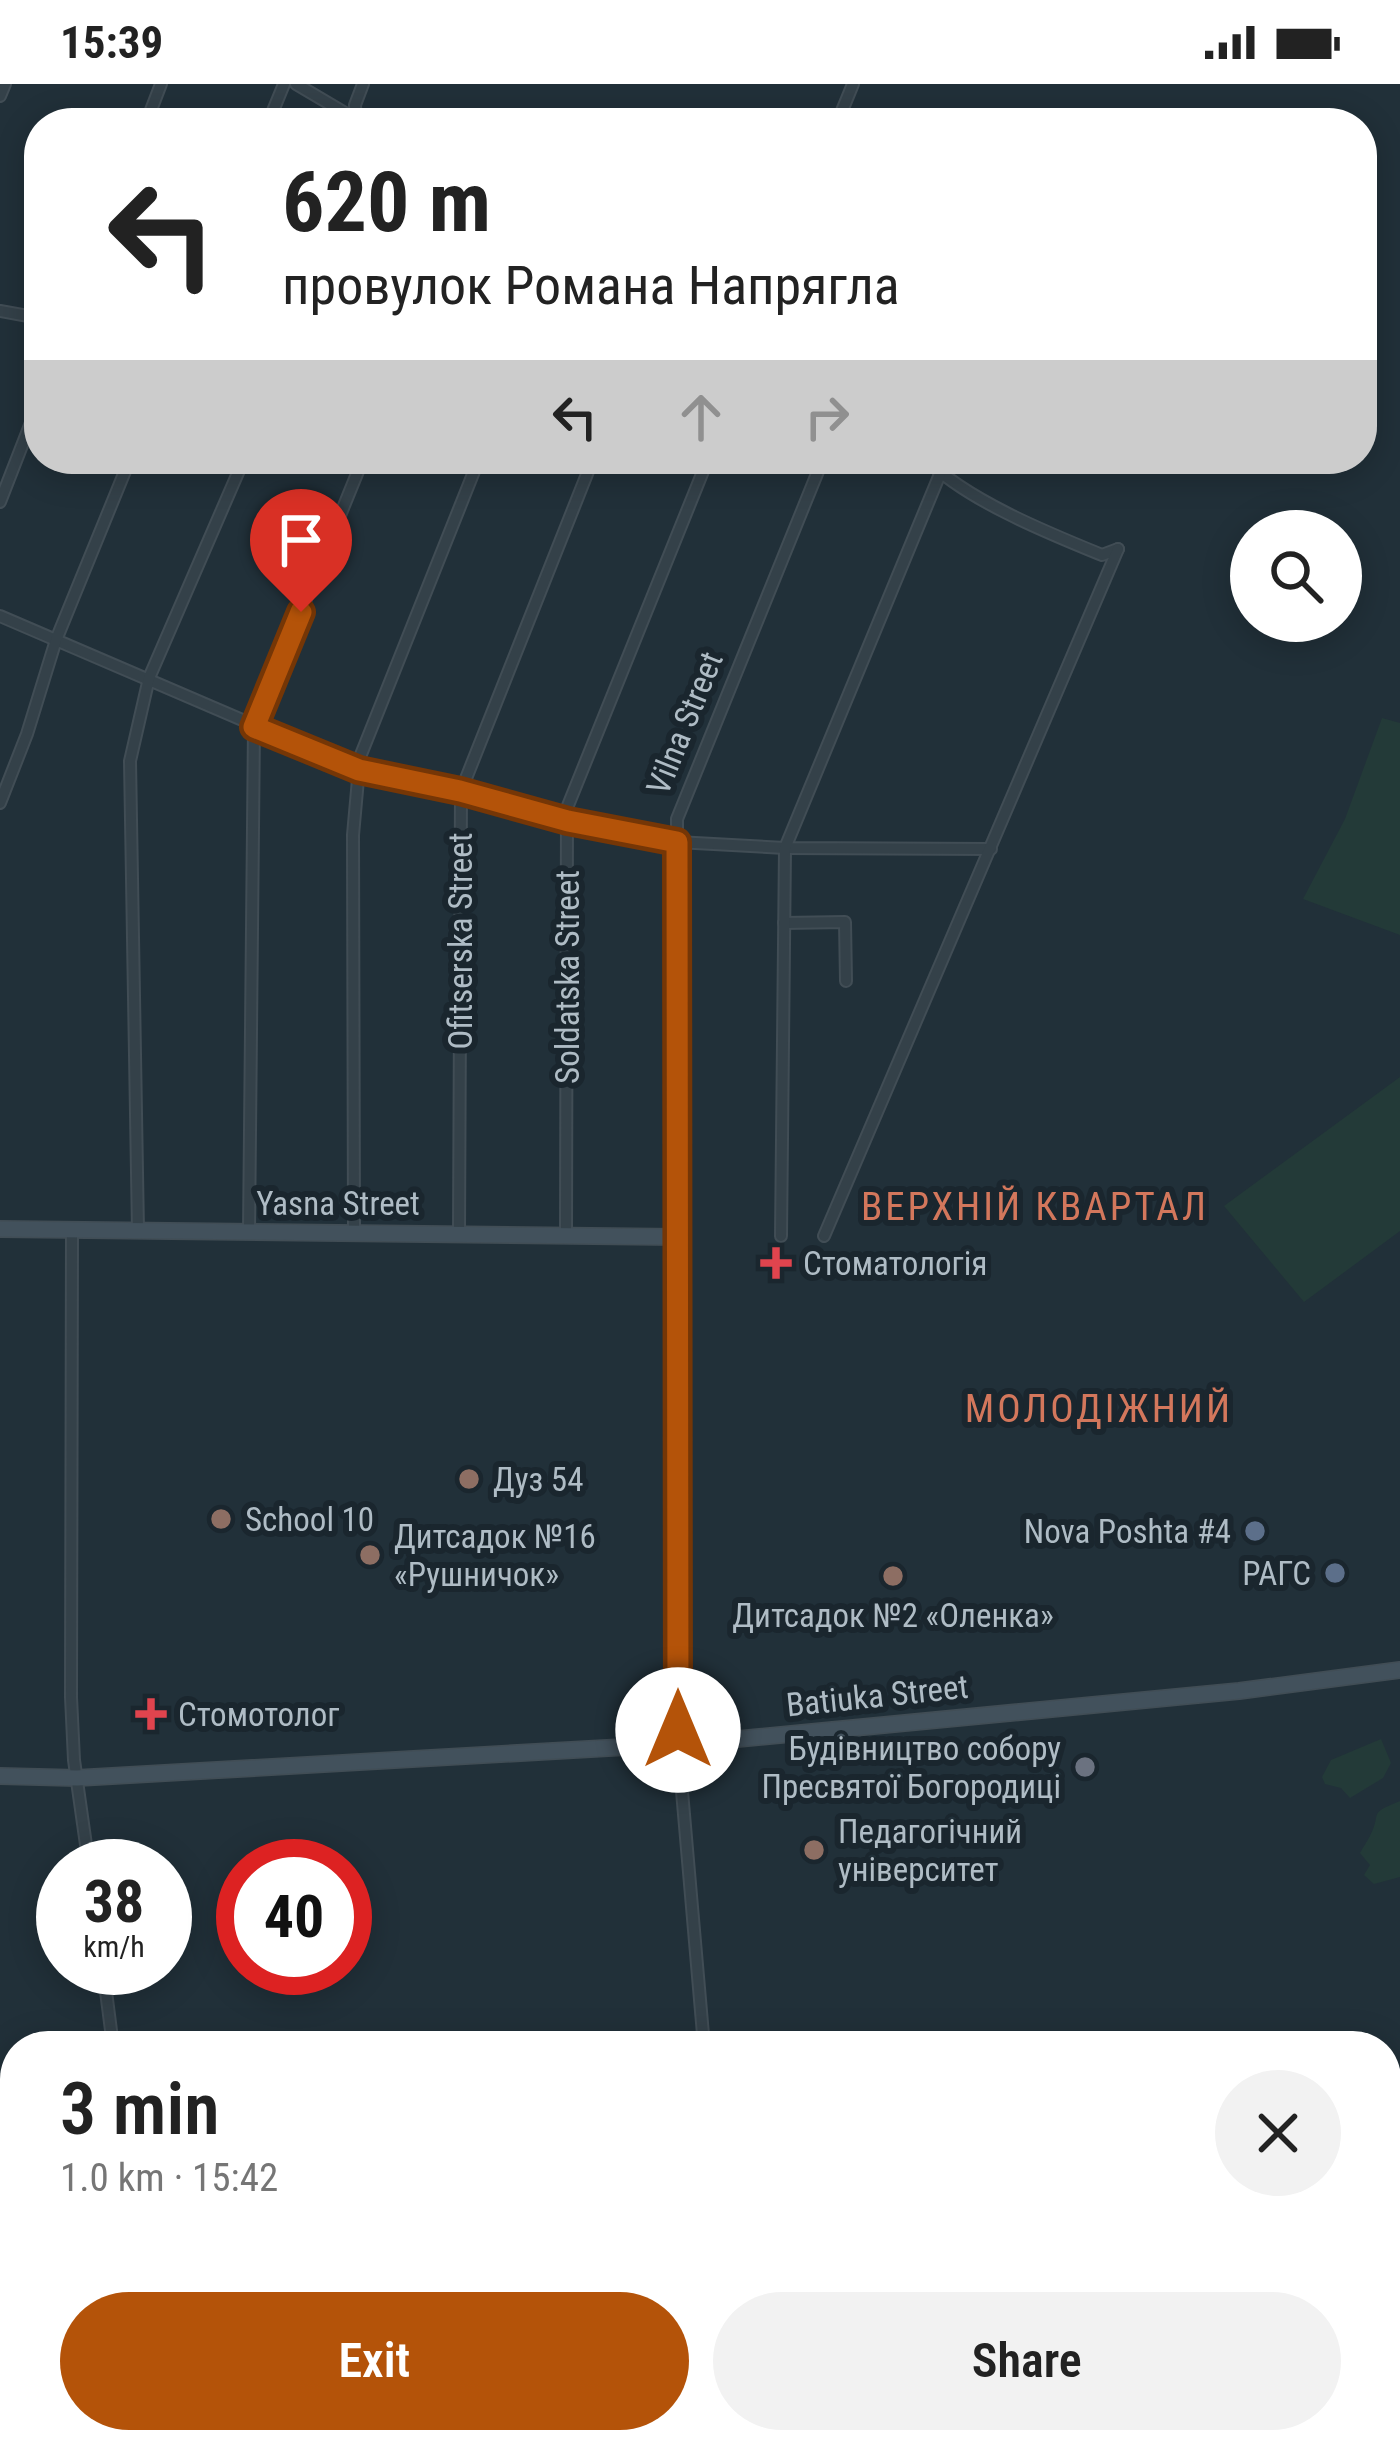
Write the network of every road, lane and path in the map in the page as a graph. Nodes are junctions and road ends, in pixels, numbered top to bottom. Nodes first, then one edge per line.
1 (4, 84) edge
2 (296, 84) edge
3 (0, 95) edge
4 (337, 108) edge
5 (24, 440) edge
6 (124, 474) edge
7 (237, 474) edge
8 (357, 474) edge
9 (473, 474) edge
10 (587, 474) edge
11 (702, 474) edge
12 (817, 474) edge
13 (940, 474) joint
14 (0, 502) edge
15 (0, 616) edge
16 (56, 640) junction
17 (149, 678) junction
18 (254, 727) junction
19 (359, 770) junction
20 (460, 791) junction
21 (0, 803) edge
22 (568, 821) junction
23 (677, 842) junction
24 (785, 848) junction
25 (992, 849) junction
26 (784, 922) junction
27 (846, 982) dead end
28 (0, 1228) edge
29 (72, 1229) junction
30 (138, 1231) junction
31 (248, 1232) junction
32 (354, 1232) junction
33 (459, 1233) junction
34 (566, 1235) junction
35 (781, 1236) dead end
36 (824, 1236) dead end
37 (677, 1237) junction
38 (1400, 1670) edge
39 (678, 1745) junction
40 (0, 1776) edge
41 (77, 1778) junction
42 (85, 1839) edge
43 (106, 1995) edge
44 (111, 2031) edge
45 (703, 2031) edge

1 - 3 street
2 - 4 street
5 - 14 street
6 - 16 street
7 - 17 street
8 - 18 street
9 - 19 street
10 - 20 street, Ofitserska Street
11 - 22 street, Soldatska Street
12 - 23 street, Vilna Street
13 - 24 street
13 - 25 street
15 - 16 street
16 - 17 street
16 - 21 street
17 - 18 street
17 - 30 street
18 - 19 street
18 - 31 street
19 - 20 street
19 - 32 street
20 - 22 street
20 - 33 street, Ofitserska Street
22 - 23 street
22 - 34 street, Soldatska Street
23 - 24 street
23 - 37 street, Vilna Street
24 - 25 street
24 - 26 street
25 - 36 street
26 - 27 street
26 - 35 street
28 - 29 street, Yasna Street
29 - 30 street, Yasna Street
29 - 41 street
30 - 31 street, Yasna Street
31 - 32 street, Yasna Street
32 - 33 street, Yasna Street
33 - 34 street, Yasna Street
34 - 37 street, Yasna Street
37 - 39 street, Vilna Street
38 - 39 street, Batiuka Street
39 - 41 street, Batiuka Street
39 - 45 street
40 - 41 street, Batiuka Street
41 - 42 street
43 - 44 street

